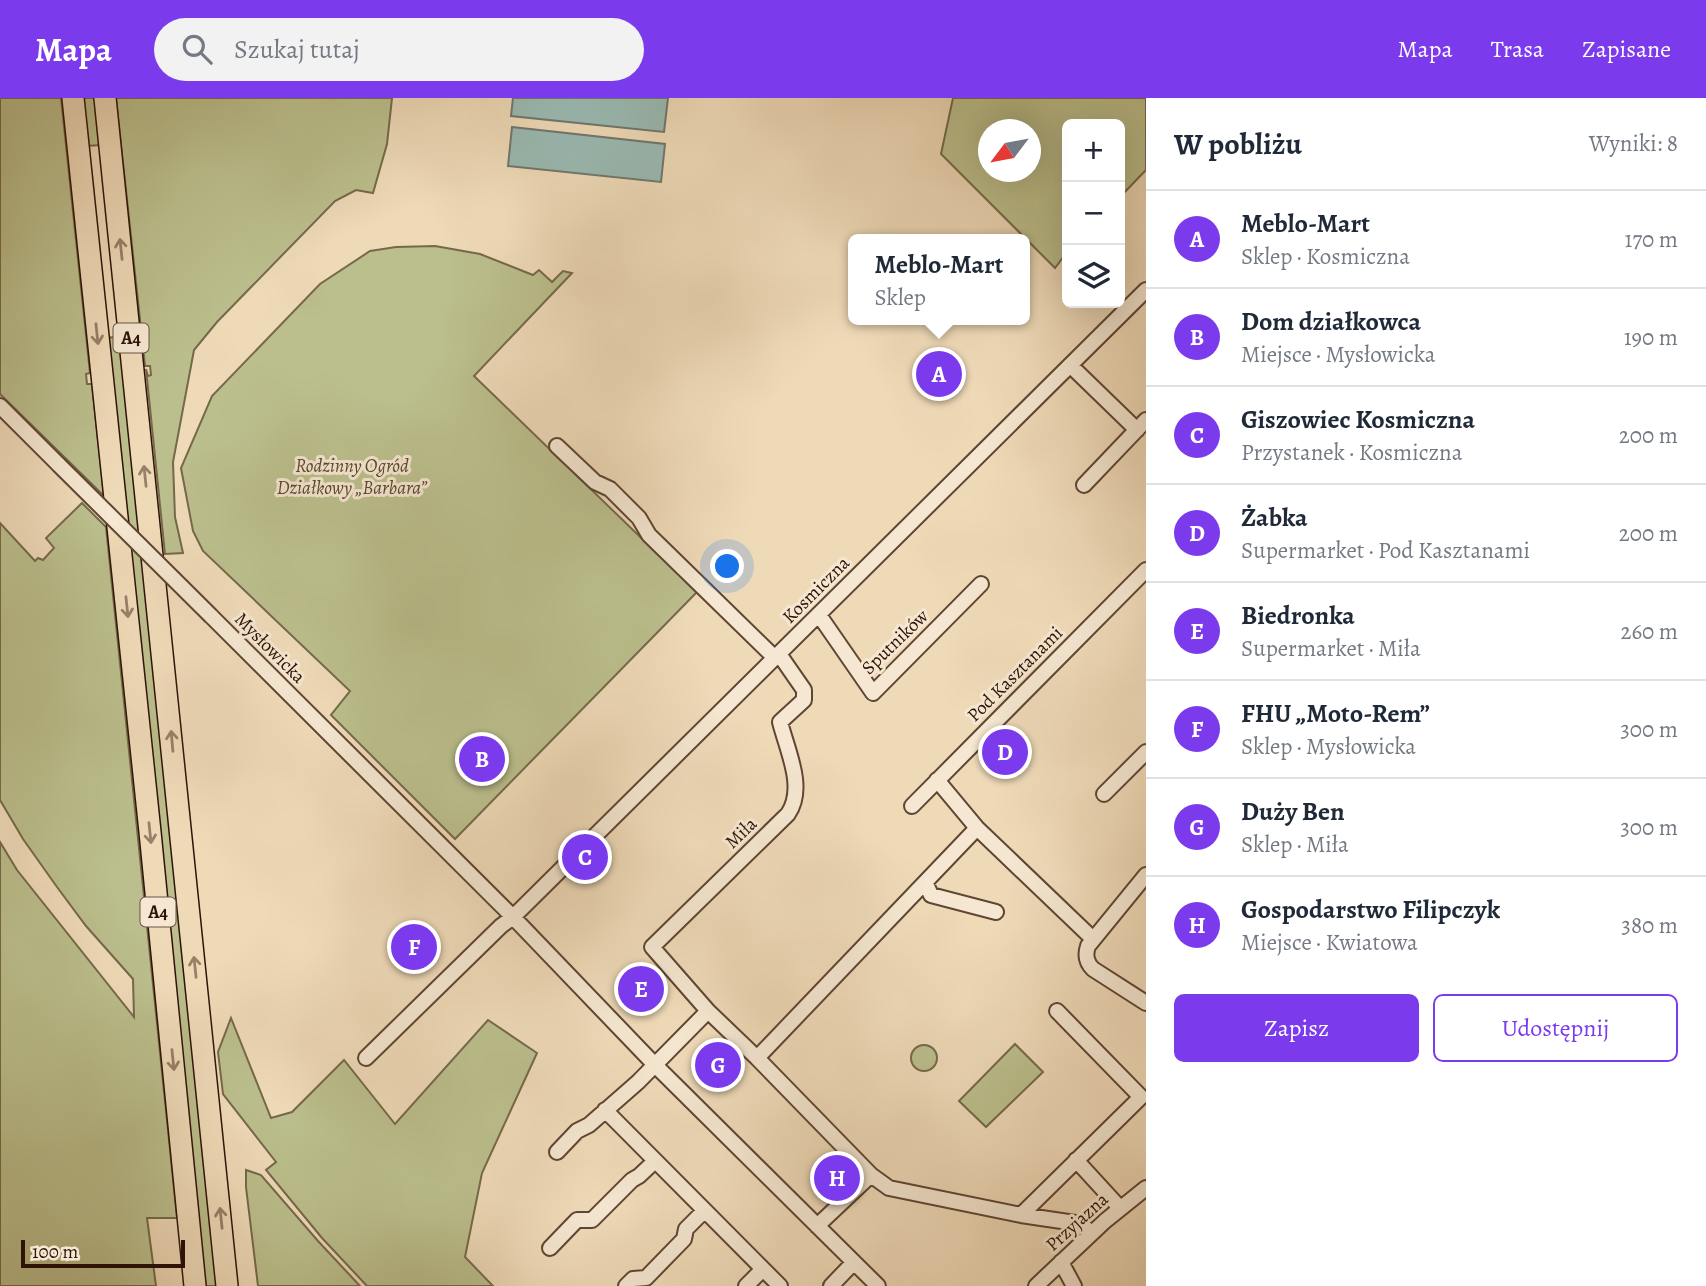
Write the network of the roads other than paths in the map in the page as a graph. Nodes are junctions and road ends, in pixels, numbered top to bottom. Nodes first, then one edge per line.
1 (73, 98) edge
2 (105, 98) edge
3 (1146, 290) edge
4 (1070, 365) junction
5 (0, 406) edge
6 (1142, 425) edge
7 (557, 446) dead end
8 (1084, 485) dead end
9 (1146, 570) edge
10 (981, 584) dead end
11 (819, 615) junction
12 (777, 656) junction
13 (1146, 752) edge
14 (937, 780) junction
15 (1104, 794) dead end
16 (912, 806) dead end
17 (977, 828) junction
18 (1146, 875) edge
19 (926, 884) junction
20 (996, 912) dead end
21 (513, 917) junction
22 (1093, 939) junction
23 (1146, 1003) edge
24 (708, 1011) junction
25 (1057, 1011) dead end
26 (366, 1058) dead end
27 (757, 1058) junction
28 (655, 1065) junction
29 (606, 1110) junction
30 (557, 1152) dead end
31 (1076, 1160) junction
32 (655, 1161) junction
33 (871, 1175) junction
34 (1146, 1188) edge
35 (1120, 1208) junction
36 (704, 1210) junction
37 (1021, 1215) junction
38 (817, 1226) junction
39 (1092, 1232) junction
40 (550, 1248) dead end
41 (854, 1262) junction
42 (1061, 1262) junction
43 (762, 1270) junction
44 (195, 1286) edge
45 (227, 1286) edge
46 (626, 1286) edge
47 (746, 1286) edge
48 (780, 1286) edge
49 (831, 1286) edge
50 (878, 1286) edge
51 (1036, 1286) edge
52 (1074, 1286) edge

1 -> 44 highway, A4
45 -> 2 highway, A4
3 - 4 street, Kosmiczna
4 - 6 street
4 - 11 street, Kosmiczna
5 - 21 street, Mysłowicka, bridge
6 - 8 street
7 - 12 street
9 - 14 street, Pod Kasztanami
10 - 11 street, Sputników
11 - 12 street, Kosmiczna
12 - 21 street, Kosmiczna
12 - 24 street, Miła
13 - 15 street
14 - 16 street, Pod Kasztanami
14 - 17 street
17 - 19 street
17 - 22 street
18 - 22 street
19 - 20 street
19 - 27 street
21 - 26 street
21 - 28 street, Mysłowicka
22 - 23 street
24 - 27 street, Miła
24 - 28 street
25 - 31 street
27 - 33 street, Miła
28 - 29 street
28 - 38 street, Mysłowicka
29 - 30 street
29 - 32 street
31 - 35 street
31 - 37 street
32 - 36 street
32 - 40 street
33 - 37 street, Miła
33 - 38 street
34 - 35 street, Przyjazna
35 - 39 street, Przyjazna
36 - 43 street
36 - 46 street
37 - 39 street, Miła
38 - 41 street, Mysłowicka
39 - 42 street, Przyjazna
41 - 49 street
41 - 50 street, Mysłowicka
42 - 51 street, Przyjazna
42 - 52 street
43 - 47 street
43 - 48 street

